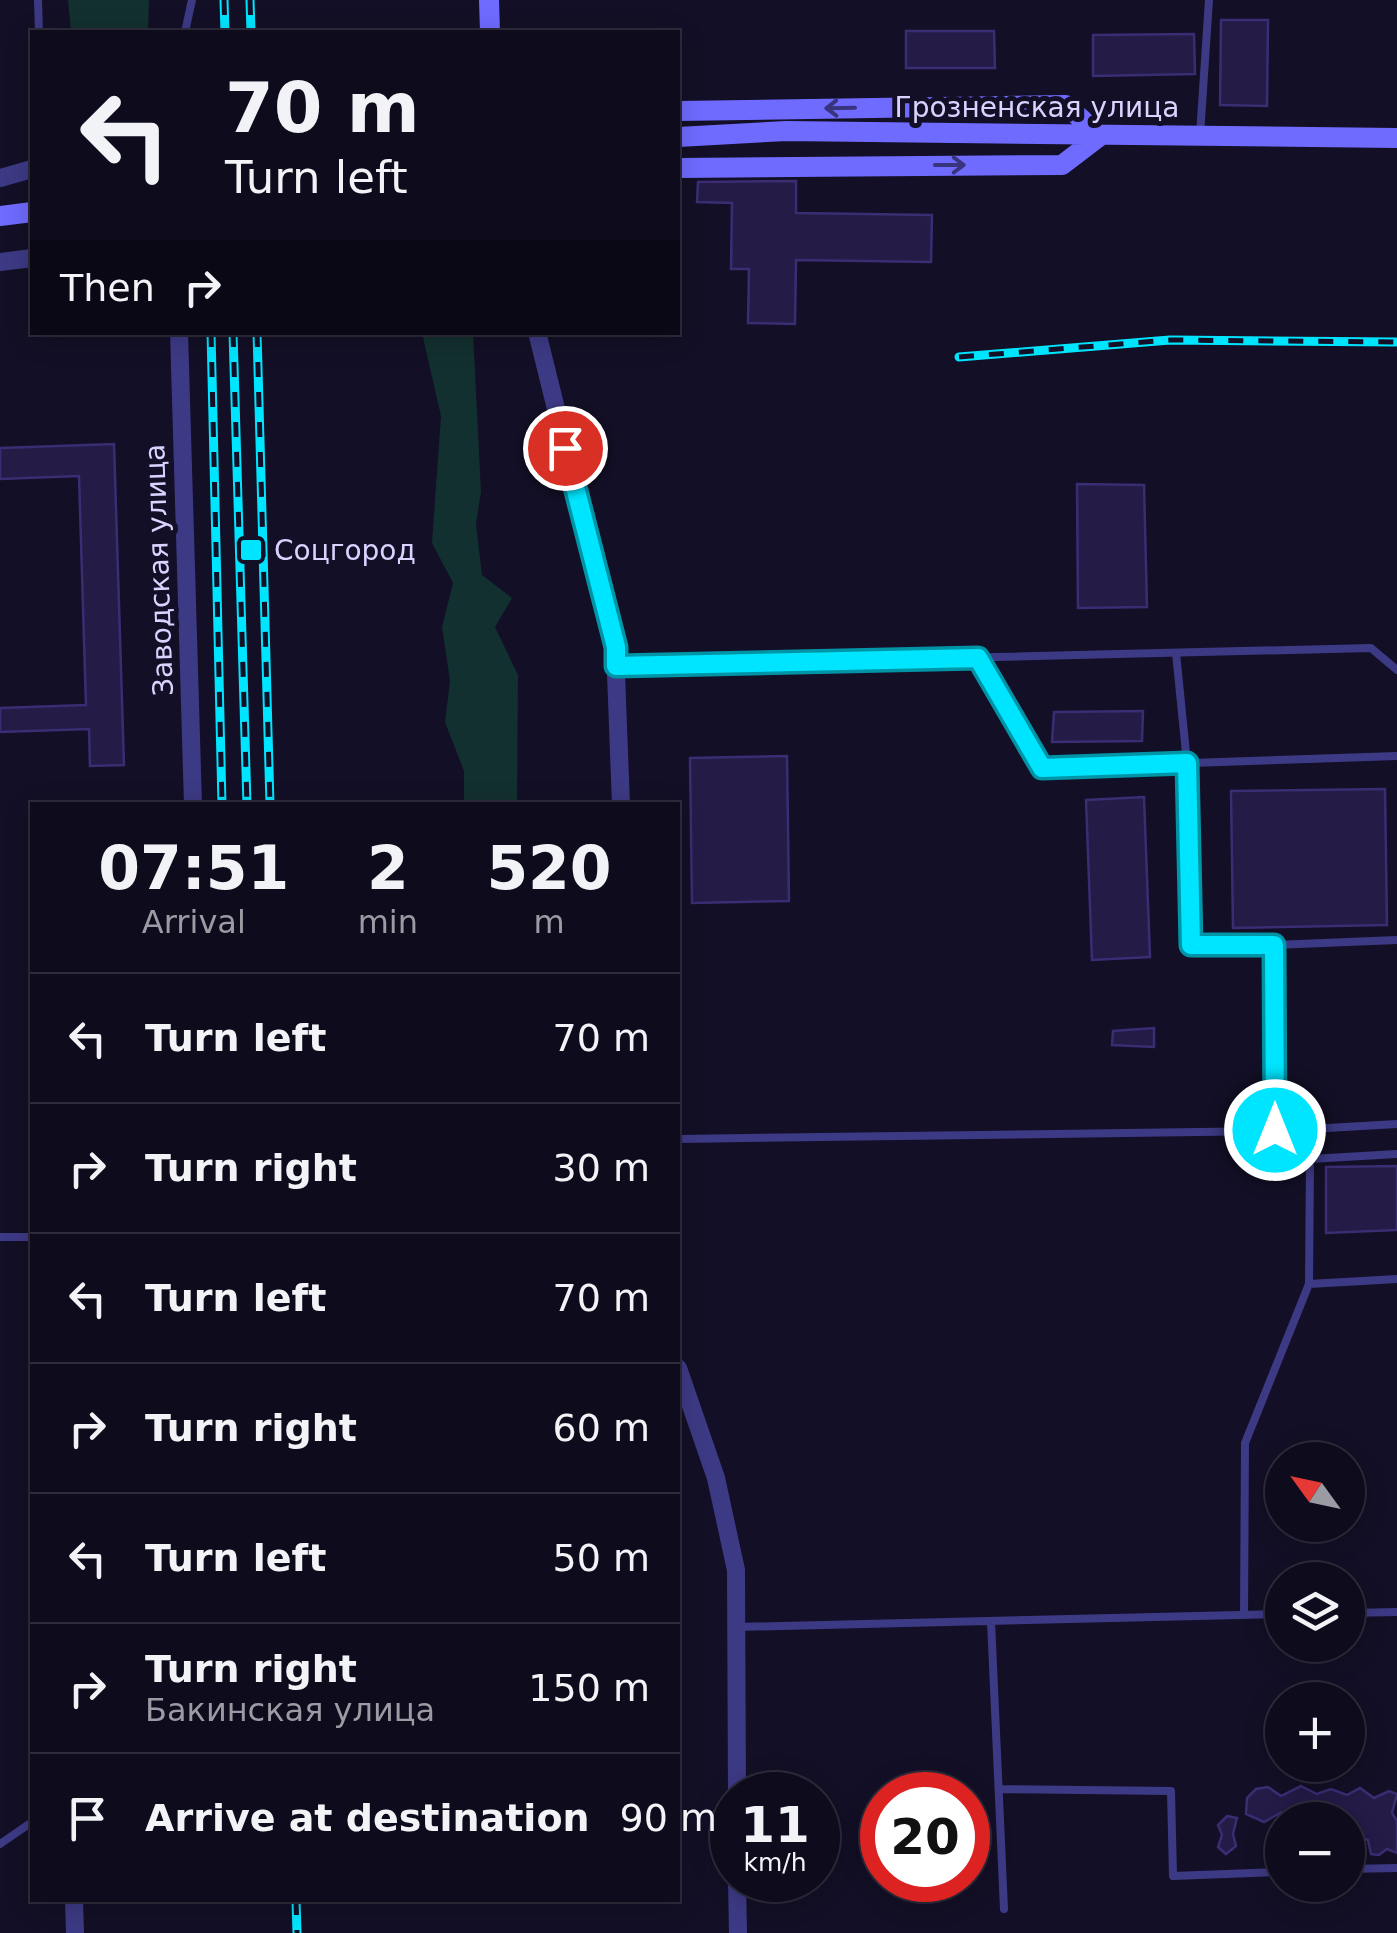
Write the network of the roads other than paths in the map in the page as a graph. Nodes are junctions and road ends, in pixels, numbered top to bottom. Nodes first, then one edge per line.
1 (38, 0) edge
2 (192, 0) edge
3 (489, 0) edge
4 (1209, 0) edge
5 (39, 30) edge
6 (185, 30) edge
7 (490, 30) edge
8 (680, 111) edge
9 (1100, 136) junction
10 (1200, 136) junction
11 (680, 137) edge
12 (1397, 138) edge
13 (680, 168) edge
14 (30, 170) edge
15 (0, 178) edge
16 (30, 212) edge
17 (0, 216) edge
18 (30, 258) edge
19 (0, 262) edge
20 (180, 335) edge
21 (538, 335) edge
22 (1176, 652) junction
23 (978, 658) junction
24 (616, 666) junction
25 (1397, 670) edge
26 (1397, 756) edge
27 (1187, 763) junction
28 (193, 802) edge
29 (620, 802) edge
30 (1397, 940) edge
31 (1274, 945) junction
32 (1397, 1124) edge
33 (1275, 1130) junction
34 (680, 1139) edge
35 (1397, 1154) edge
36 (0, 1237) edge
37 (30, 1238) edge
38 (1397, 1280) edge
39 (1310, 1284) junction
40 (680, 1374) edge
41 (1397, 1612) edge
42 (1365, 1613) edge
43 (1265, 1614) edge
44 (1244, 1615) junction
45 (992, 1621) junction
46 (736, 1627) junction
47 (737, 1772) edge
48 (999, 1789) junction
49 (30, 1823) edge
50 (0, 1844) edge
51 (1397, 1868) edge
52 (1365, 1869) edge
53 (1265, 1873) edge
54 (74, 1902) edge
55 (738, 1902) edge
56 (1004, 1909) dead end
57 (75, 1933) edge
58 (738, 1933) edge

1 - 5 lane
2 - 6 lane
3 - 7 main road
4 - 10 lane
9 -> 8 main road
9 - 10 main road, Грозненская улица
9 - 11 main road, Грозненская улица
13 -> 9 main road
10 - 12 main road, Грозненская улица
14 - 15 street
16 - 17 main road
18 - 19 street
20 - 28 street, Заводская улица
21 - 24 street
22 - 23 lane
22 - 25 lane
22 - 27 lane
23 - 24 lane
23 - 27 lane
24 - 29 street
26 - 27 lane
27 - 31 lane
30 - 31 lane
31 - 33 lane
32 - 33 lane
33 - 34 lane
35 - 39 lane
36 - 37 lane
38 - 39 lane
39 - 44 lane
40 - 46 street
41 - 42 lane
43 - 44 lane
44 - 45 lane
45 - 46 lane
45 - 48 lane
46 - 47 street
48 - 53 lane
48 - 56 lane
49 - 50 lane
51 - 52 lane
54 - 57 street
55 - 58 street

